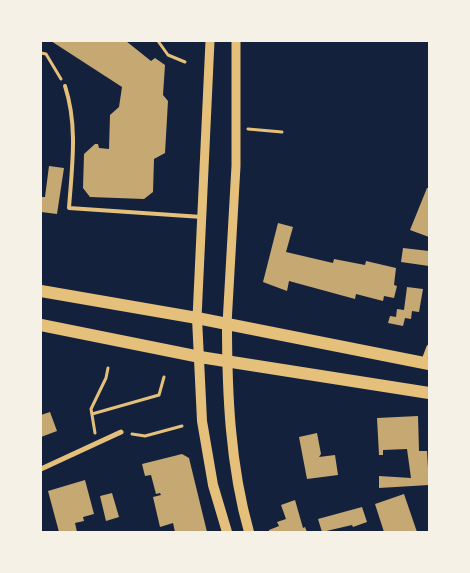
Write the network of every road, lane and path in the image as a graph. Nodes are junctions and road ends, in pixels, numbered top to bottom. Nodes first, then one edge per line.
1 (158, 41) edge
2 (210, 41) edge
3 (236, 41) edge
4 (41, 53) edge
5 (185, 62) dead end
6 (65, 86) joint
7 (245, 129) dead end
8 (282, 132) dead end
9 (202, 217) junction
10 (41, 291) edge
11 (198, 318) junction
12 (227, 324) junction
13 (41, 326) edge
14 (429, 347) edge
15 (200, 357) junction
16 (227, 361) junction
17 (426, 364) edge
18 (108, 368) dead end
19 (164, 377) dead end
20 (429, 393) edge
21 (92, 414) junction
22 (182, 426) dead end
23 (120, 432) joint
24 (96, 444) junction
25 (41, 469) edge
26 (227, 532) edge
27 (249, 532) edge

1 - 5 path
2 - 9 street
3 - 12 street
4 - 6 path
6 - 9 lane
7 - 8 path
9 - 11 street
10 - 11 main road
11 - 12 main road
11 - 15 main road
12 - 16 main road
12 - 17 main road
13 - 15 main road
14 - 17 street
15 - 16 main road
15 - 26 main road
16 - 20 main road
16 - 27 main road
18 - 21 path
19 - 21 path
21 - 24 path
22 - 23 path
23 - 24 street
24 - 25 street

